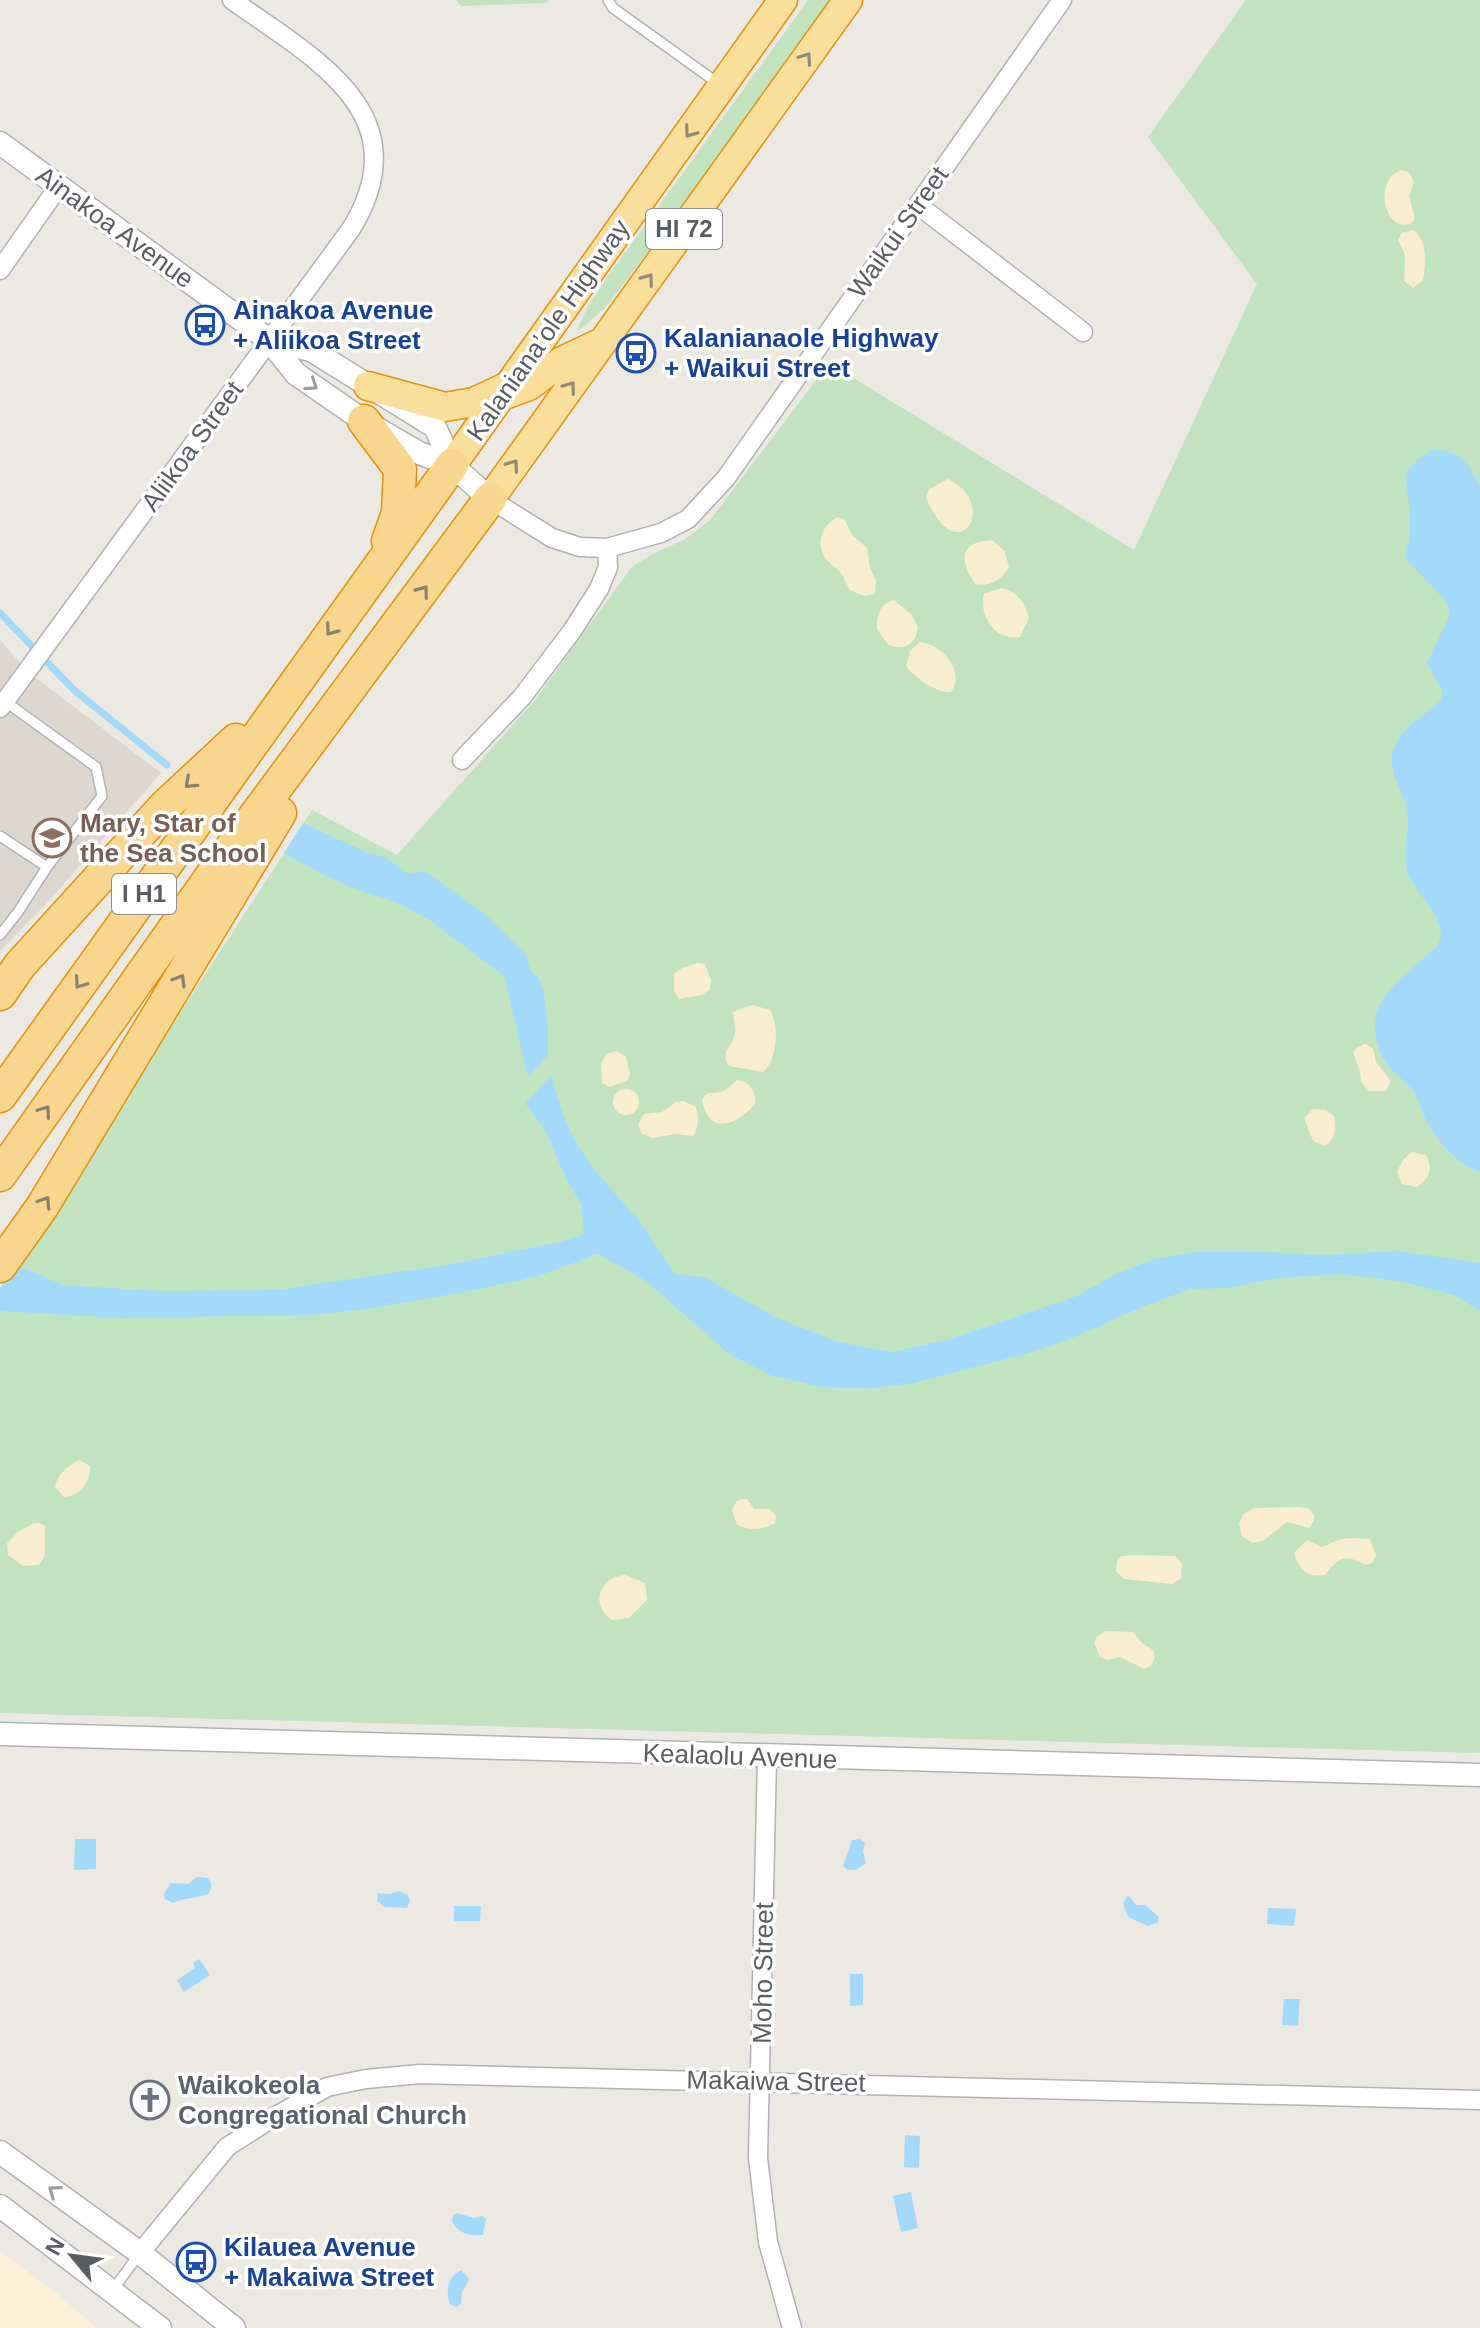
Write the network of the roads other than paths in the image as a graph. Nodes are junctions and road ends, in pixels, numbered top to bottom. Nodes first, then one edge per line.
1 (232, 0) edge
2 (608, 0) edge
3 (783, 0) edge
4 (848, 0) edge
5 (1062, 0) edge
6 (722, 87) junction
7 (0, 143) edge
8 (59, 186) junction
9 (918, 205) junction
10 (0, 270) edge
11 (1083, 332) dead end
12 (269, 340) junction
13 (603, 342) junction
14 (368, 386) junction
15 (504, 392) junction
16 (364, 421) junction
17 (452, 465) junction
18 (490, 499) junction
19 (607, 548) junction
20 (375, 570) junction
21 (377, 654) junction
22 (288, 691) junction
23 (3, 705) edge
24 (462, 760) dead end
25 (0, 836) edge
26 (47, 867) junction
27 (0, 935) edge
28 (0, 994) edge
29 (0, 1096) edge
30 (0, 1175) edge
31 (0, 1266) edge
32 (0, 1734) edge
33 (767, 1757) junction
34 (1480, 1775) edge
35 (760, 2080) junction
36 (1480, 2100) edge
37 (0, 2152) edge
38 (0, 2206) edge
39 (140, 2253) junction
40 (112, 2291) junction
41 (160, 2328) edge
42 (234, 2328) edge
43 (792, 2328) edge

1 - 12 street, Aliikoa Street
2 - 6 lane
3 - 6 highway, Kalaniana’ole Highway / HI 72
13 -> 4 highway, Kalaniana’ole Highway / HI 72
5 - 9 street, Waikui Street
6 -> 15 highway, Kalaniana’ole Highway / HI 72
7 - 8 street, Ainakoa Avenue
8 - 10 street
8 - 12 street, Ainakoa Avenue
9 - 11 street
9 - 19 street, Waikui Street
12 - 14 street, Ainakoa Avenue
12 -> 16 street, Ainakoa Avenue
12 - 23 street, Aliikoa Street
13 - 15 highway
18 -> 13 highway, Kalaniana’ole Highway / HI 72
14 - 15 highway
14 - 17 street, Ainakoa Avenue
15 - 17 highway, Kalaniana’ole Highway / HI 72
16 - 17 street, Ainakoa Avenue
16 - 20 highway
17 - 18 street, Ainakoa Avenue
17 - 20 highway, I H1
18 - 19 street, Waikui Street
21 -> 18 highway, I H1
19 - 24 street
20 -> 22 highway, I H1
30 -> 21 highway, I H1
31 -> 21 highway
22 -> 28 highway
22 -> 29 highway, I H1
23 - 26 lane
25 - 26 lane
26 - 27 lane
32 - 33 street, Kealaolu Avenue
33 - 34 street, Kealaolu Avenue
33 - 35 street, Moho Street
35 - 36 street, Makaiwa Street
35 - 39 street, Makaiwa Street
35 - 43 street, Moho Street
39 -> 37 street
38 - 40 street
39 - 40 lane
39 - 42 street
40 - 41 street

